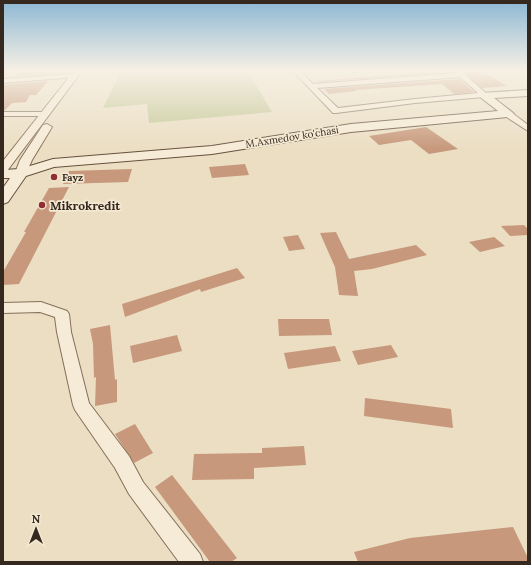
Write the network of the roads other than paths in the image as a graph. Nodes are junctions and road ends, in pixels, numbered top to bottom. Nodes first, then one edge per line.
1 (58, 97) edge
2 (69, 97) edge
3 (322, 97) edge
4 (479, 97) edge
5 (485, 97) edge
6 (504, 111) junction
7 (3, 114) edge
8 (46, 114) junction
9 (526, 126) edge
10 (6, 164) edge
11 (24, 166) junction
12 (3, 174) edge
13 (3, 199) edge
14 (3, 308) edge
15 (192, 562) edge

1 - 8 street
2 - 11 street
3 - 4 street
5 - 6 main road
6 - 9 street
6 - 11 main road, M.Axmedov ko'chasi
7 - 8 street
8 - 10 street
11 - 12 main road, M.Axmedov ko'chasi
11 - 13 main road
14 - 15 street

